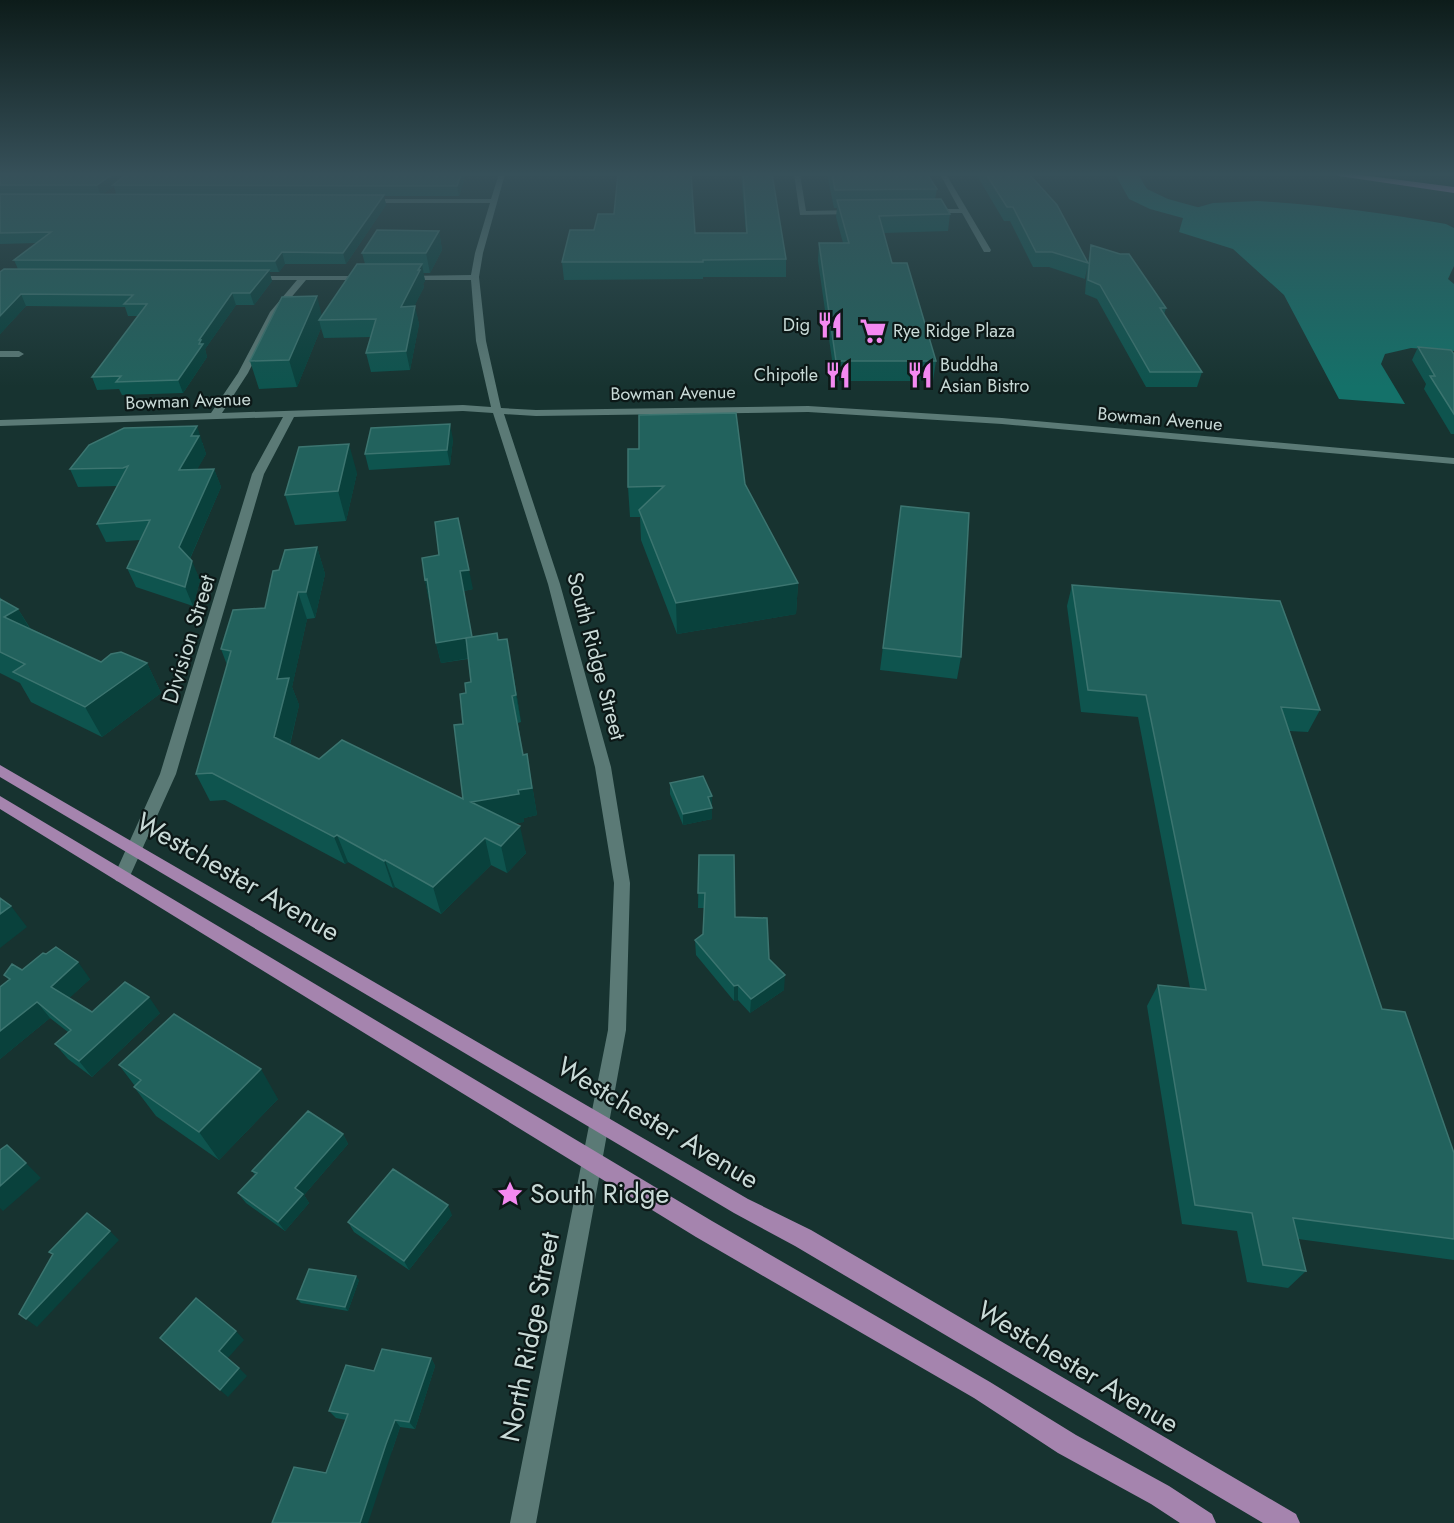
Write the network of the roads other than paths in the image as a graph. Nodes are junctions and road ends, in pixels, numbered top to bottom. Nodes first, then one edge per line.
1 (481, 245) edge
2 (984, 245) edge
3 (987, 250) dead end
4 (476, 277) junction
5 (245, 278) edge
6 (304, 278) junction
7 (383, 278) edge
8 (395, 278) edge
9 (0, 354) edge
10 (19, 354) dead end
11 (498, 411) junction
12 (290, 414) junction
13 (214, 417) junction
14 (0, 423) edge
15 (1454, 461) edge
16 (0, 770) edge
17 (0, 802) edge
18 (133, 848) junction
19 (122, 876) junction
20 (599, 1122) junction
21 (592, 1161) junction
22 (524, 1523) edge
23 (1203, 1523) edge
24 (1287, 1523) edge

1 - 4 street, South Ridge Street
2 - 3 street
4 - 8 street
4 - 11 street, South Ridge Street
5 - 6 street
6 - 7 street
6 - 13 street
9 - 10 street
11 - 12 street, Bowman Avenue
11 - 15 street, Bowman Avenue
11 - 20 street, South Ridge Street
12 - 13 street, Bowman Avenue
12 - 18 street, Division Street
13 - 14 street, Bowman Avenue
16 - 18 main road, Westchester Avenue
17 - 19 main road
18 - 19 street, Division Street
18 - 20 main road, Westchester Avenue
19 - 21 main road
20 - 21 street, South Ridge Street
20 - 24 main road, Westchester Avenue
21 - 22 street, North Ridge Street
21 - 23 main road

